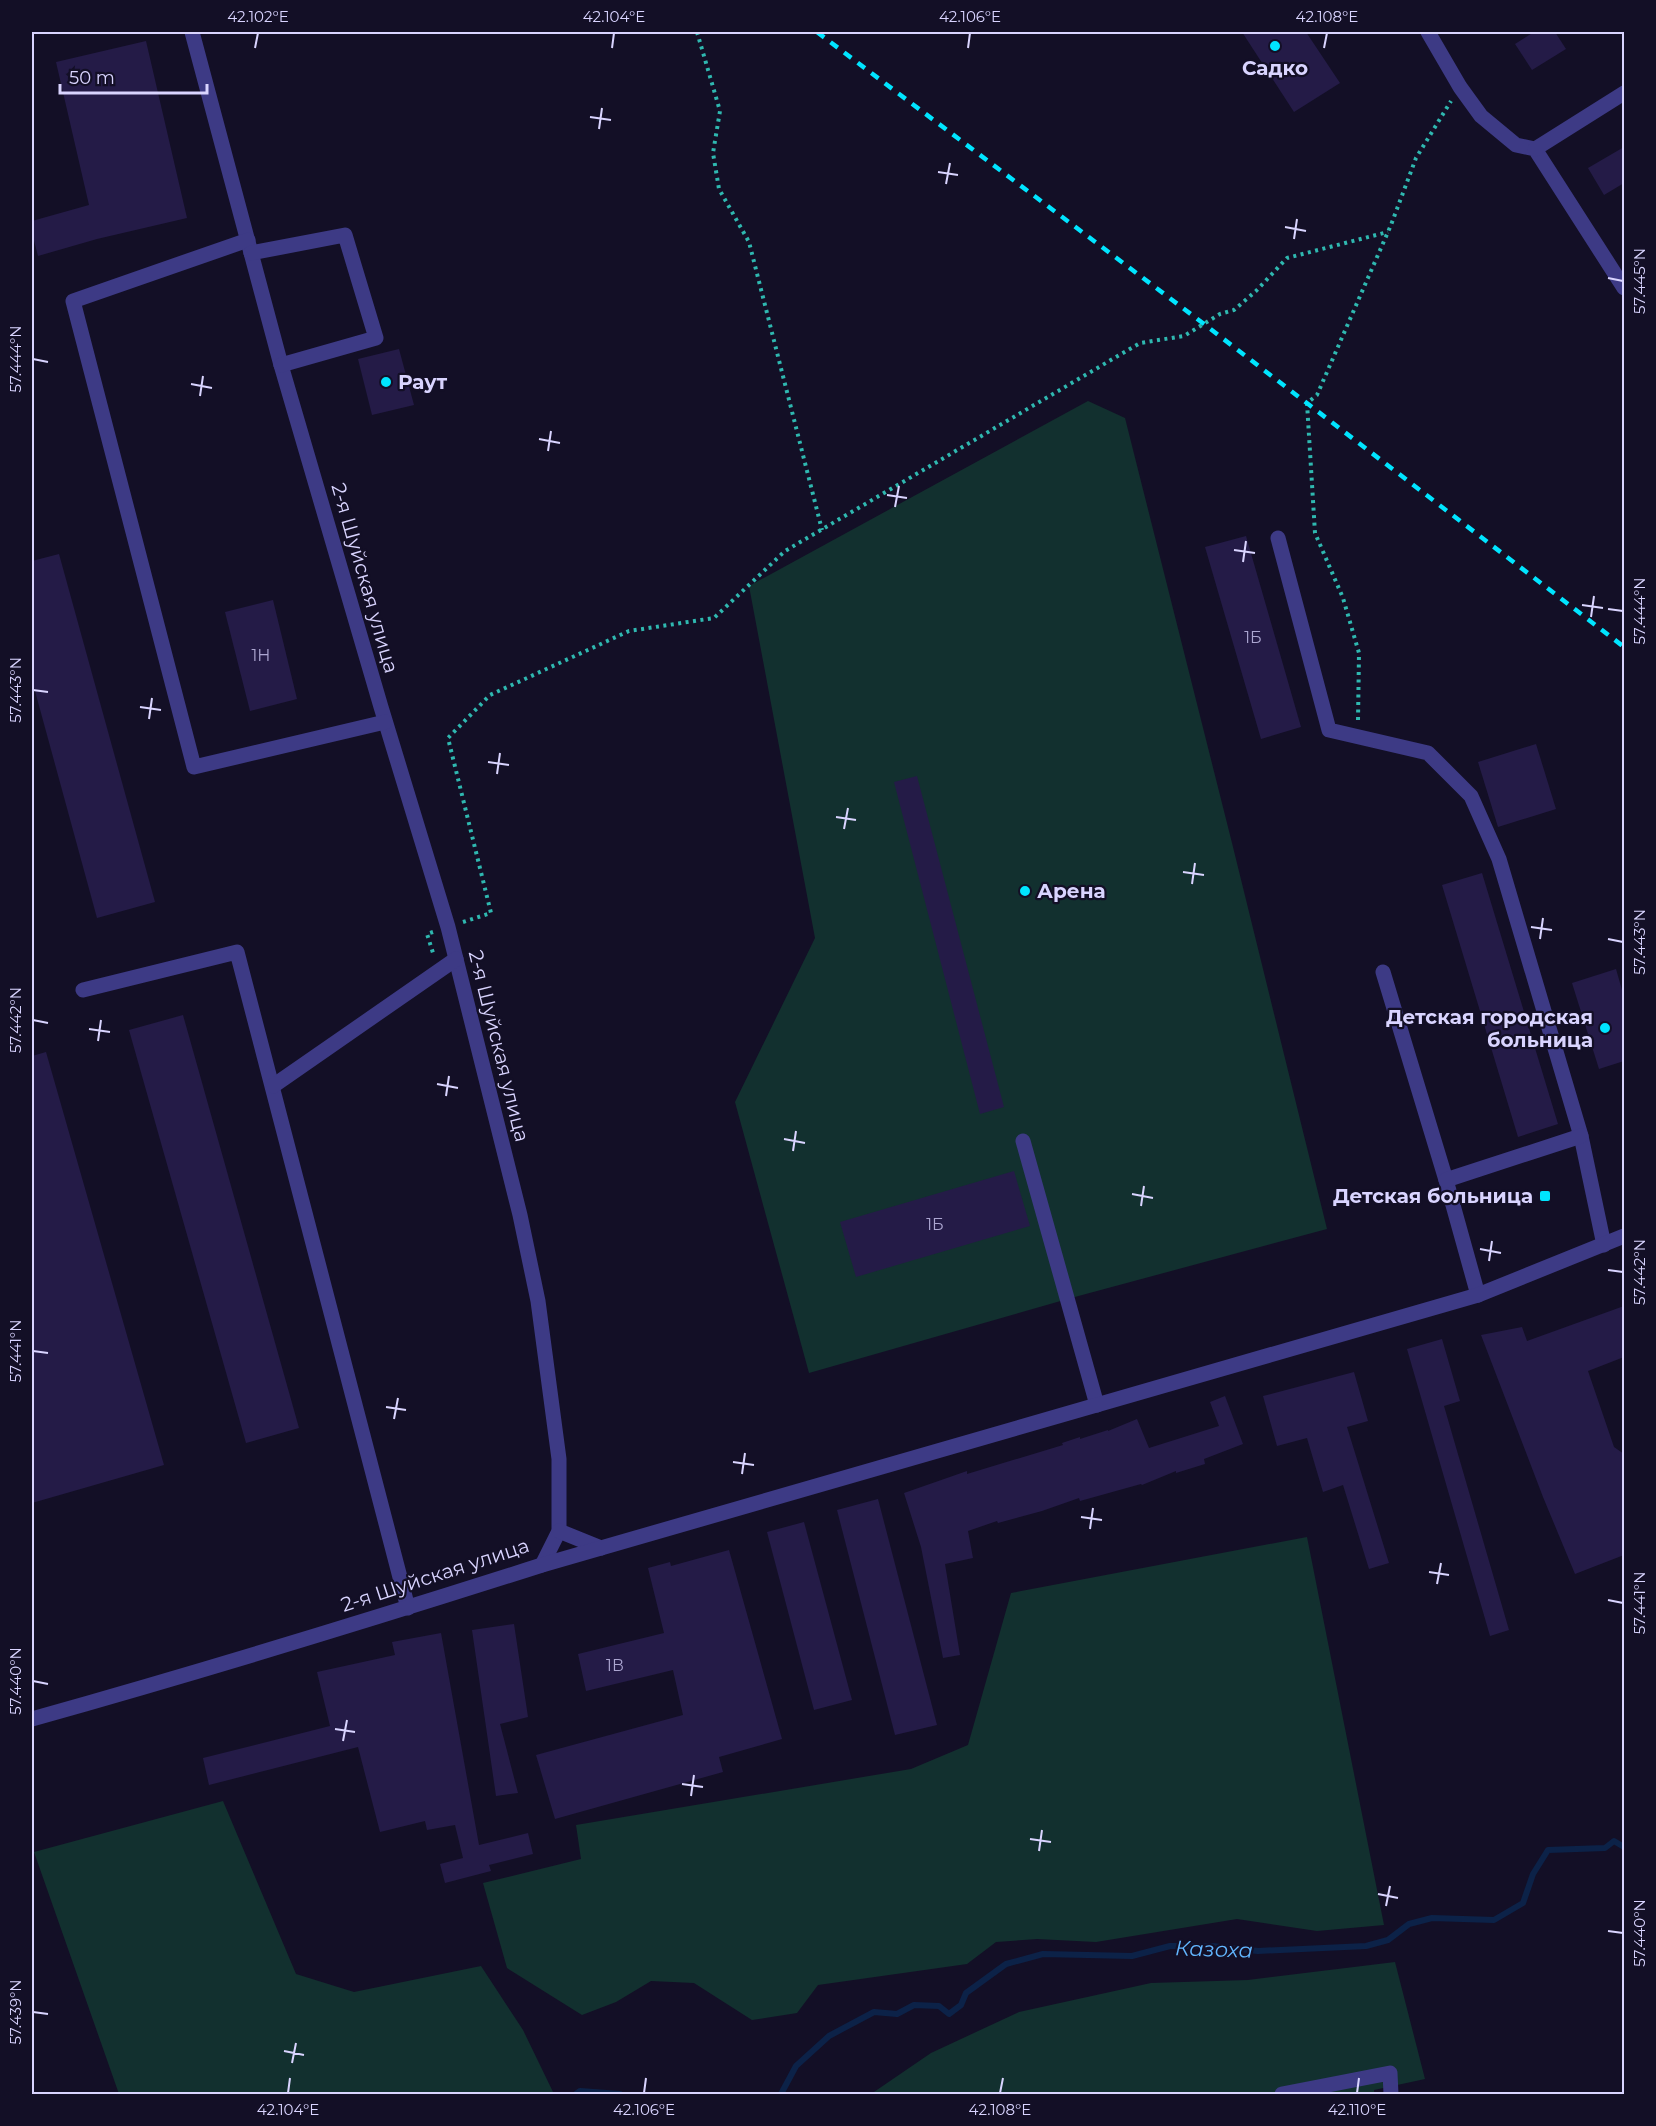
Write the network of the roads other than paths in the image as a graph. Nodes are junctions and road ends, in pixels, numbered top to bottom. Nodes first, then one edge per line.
1 (192, 32) edge
2 (1428, 32) edge
3 (1624, 93) edge
4 (1535, 149) junction
5 (250, 247) junction
6 (1624, 288) edge
7 (281, 365) junction
8 (1278, 538) dead end
9 (385, 722) junction
10 (456, 959) junction
11 (1383, 972) dead end
12 (83, 990) dead end
13 (273, 1086) junction
14 (1581, 1136) junction
15 (1023, 1141) dead end
16 (1446, 1180) junction
17 (1624, 1236) edge
18 (1604, 1245) junction
19 (1478, 1295) junction
20 (1097, 1405) junction
21 (559, 1531) junction
22 (601, 1548) junction
23 (542, 1565) junction
24 (408, 1608) junction
25 (32, 1719) edge
26 (1282, 2094) edge
27 (1391, 2094) edge

1 - 5 street, 2-я Шуйская улица
2 - 4 street
3 - 4 street
4 - 6 street
5 - 7 street, 2-я Шуйская улица
5 - 7 street
5 - 9 street
7 - 9 street, 2-я Шуйская улица
8 - 14 street
9 - 10 street, 2-я Шуйская улица
10 - 13 street
10 - 21 street, 2-я Шуйская улица
11 - 16 street
12 - 13 street
13 - 24 street
14 - 16 street
14 - 18 street
15 - 20 street
16 - 19 street
17 - 18 street
18 - 19 street
19 - 20 street
20 - 22 street
21 - 22 street
21 - 23 street, 2-я Шуйская улица
22 - 23 street
23 - 24 street, 2-я Шуйская улица
24 - 25 street, 2-я Шуйская улица
26 - 27 street

